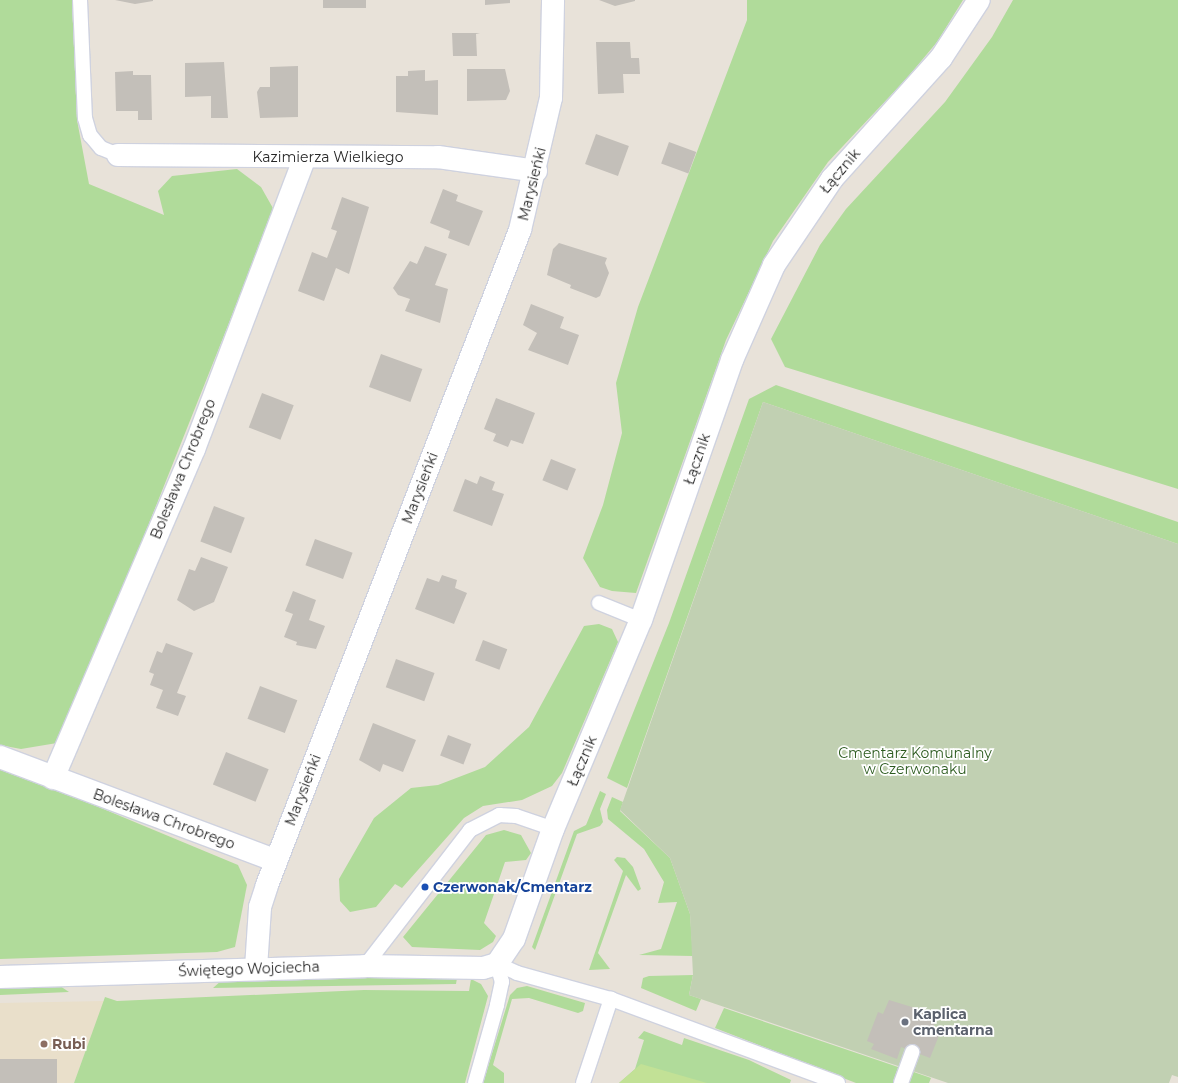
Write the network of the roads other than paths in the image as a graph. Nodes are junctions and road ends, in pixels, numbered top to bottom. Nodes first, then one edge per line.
1 (80, 0) edge
2 (553, 0) edge
3 (979, 0) edge
4 (118, 155) joint
5 (305, 157) junction
6 (536, 171) junction
7 (599, 603) dead end
8 (641, 620) junction
9 (0, 757) edge
10 (53, 778) junction
11 (553, 829) junction
12 (276, 860) junction
13 (497, 964) junction
14 (365, 966) junction
15 (256, 968) junction
16 (0, 977) edge
17 (611, 999) junction
18 (912, 1052) dead end
19 (475, 1083) edge
20 (583, 1083) edge
21 (838, 1083) edge
22 (901, 1083) edge

1 - 4 lane
2 - 6 street, Marysieńki
3 - 8 street, Łącznik
4 - 5 street, Kazimierza Wielkiego
5 - 6 street, Kazimierza Wielkiego
5 - 10 street, Bolesława Chrobrego
6 - 12 street, Marysieńki
7 - 8 lane
8 - 11 street, Łącznik
9 - 10 street, Bolesława Chrobrego
10 - 12 street, Bolesława Chrobrego
11 - 13 street, Łącznik
11 - 14 lane
12 - 15 street, Marysieńki
13 - 14 street, Świętego Wojciecha
13 - 17 lane
13 - 19 lane
14 - 15 street, Świętego Wojciecha
15 - 16 street, Świętego Wojciecha
17 - 20 lane
17 - 21 lane
18 - 22 lane

